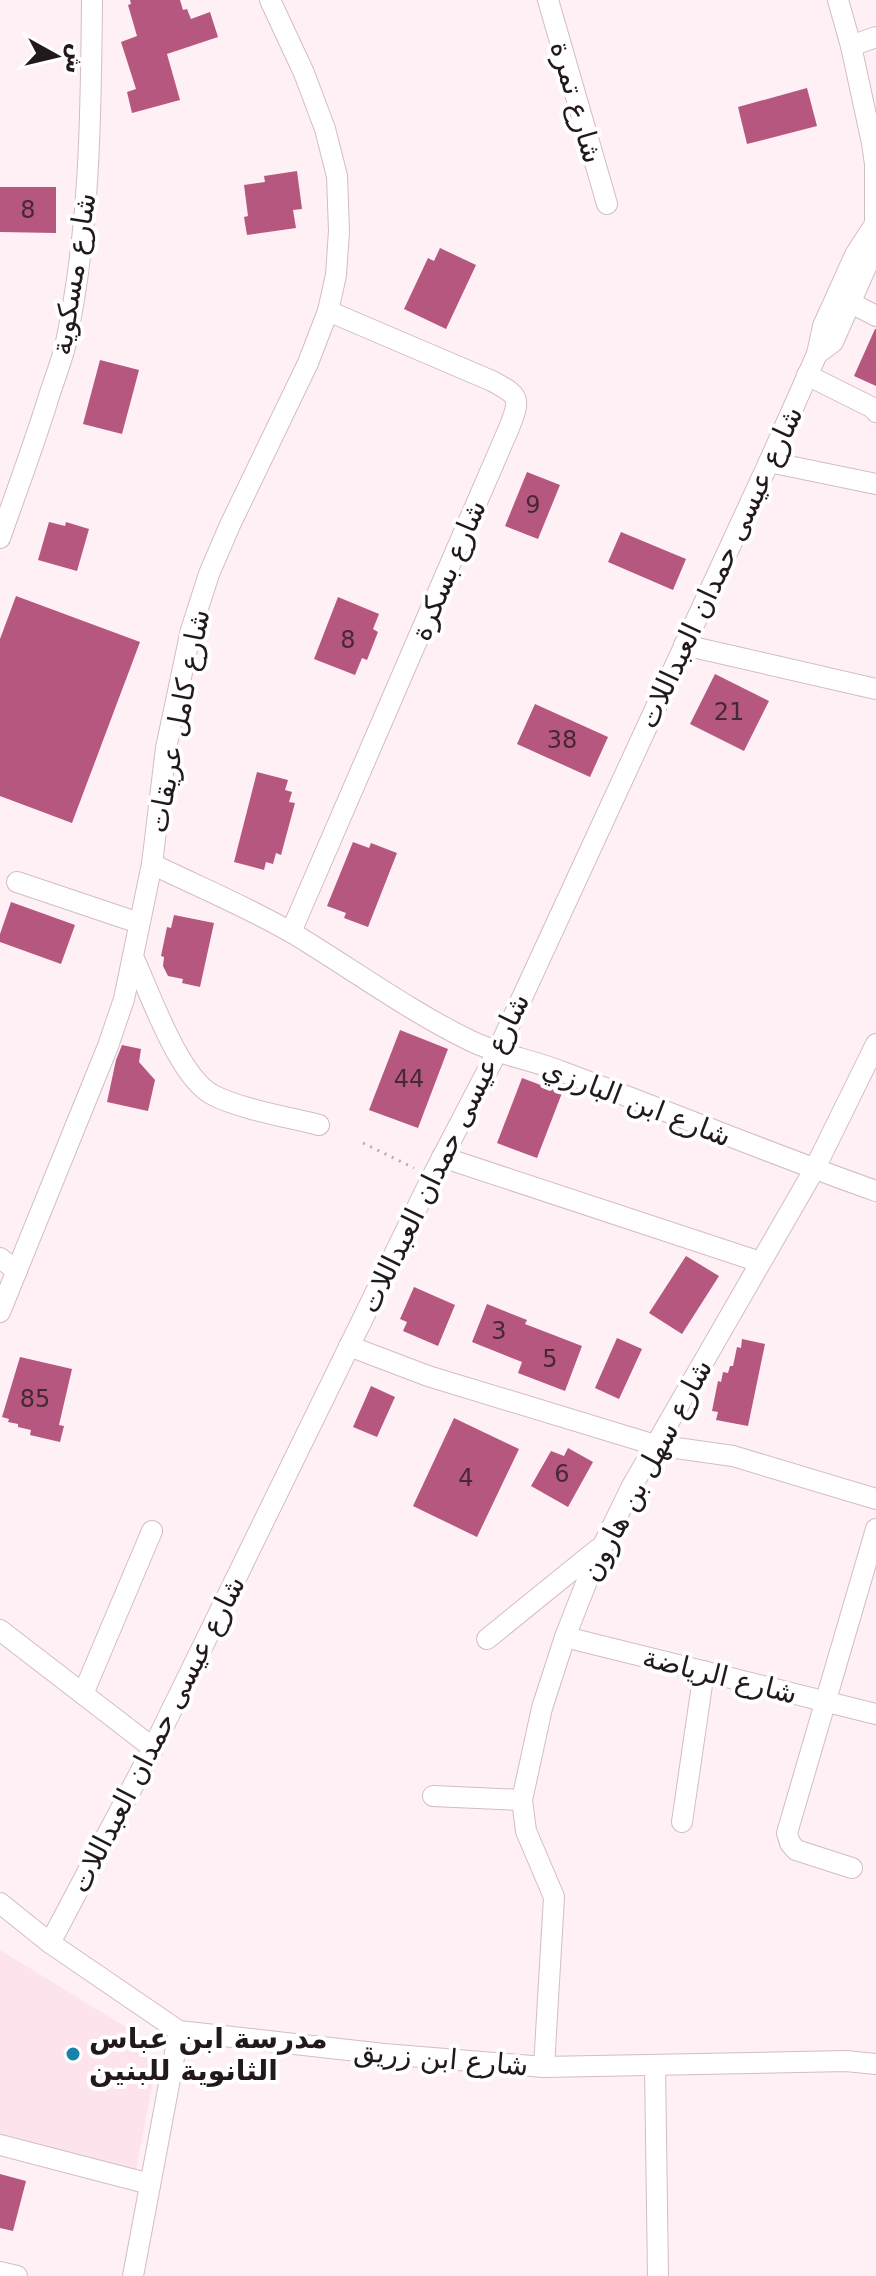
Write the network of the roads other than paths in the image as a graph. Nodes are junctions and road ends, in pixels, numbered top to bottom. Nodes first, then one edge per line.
1 (92, 0) edge
2 (270, 0) edge
3 (548, 0) edge
4 (838, 0) edge
5 (876, 37) edge
6 (851, 46) junction
7 (607, 204) dead end
8 (870, 245) edge
9 (851, 303) junction
10 (328, 311) junction
11 (876, 316) edge
12 (817, 354) junction
13 (807, 375) junction
14 (876, 412) edge
15 (769, 462) junction
16 (876, 484) edge
17 (0, 538) edge
18 (684, 645) junction
19 (876, 689) edge
20 (152, 864) junction
21 (17, 882) dead end
22 (139, 923) junction
23 (291, 932) junction
24 (134, 959) junction
25 (876, 1044) edge
26 (497, 1052) junction
27 (319, 1125) dead end
28 (442, 1157) junction
29 (814, 1170) junction
30 (876, 1191) edge
31 (760, 1262) junction
32 (8, 1264) edge
33 (0, 1312) edge
34 (349, 1346) junction
35 (655, 1445) junction
36 (876, 1499) edge
37 (876, 1529) edge
38 (152, 1531) dead end
39 (605, 1544) junction
40 (0, 1630) edge
41 (565, 1637) junction
42 (487, 1639) dead end
43 (704, 1671) junction
44 (83, 1694) junction
45 (827, 1701) junction
46 (876, 1714) edge
47 (153, 1748) junction
48 (433, 1796) dead end
49 (522, 1800) junction
50 (682, 1822) dead end
51 (852, 1868) dead end
52 (0, 1903) edge
53 (50, 1943) junction
54 (179, 2031) junction
55 (876, 2064) edge
56 (655, 2066) junction
57 (544, 2067) junction
58 (0, 2145) edge
59 (150, 2184) junction
60 (0, 2272) edge
61 (17, 2276) edge
62 (133, 2276) edge
63 (658, 2276) edge

1 - 17 street, شارع مسكوية
2 - 10 street, شارع كامل عريقات
3 - 7 street, شارع تمرة
4 - 6 street, شارع عيسى حمدان العبداللات
5 - 6 street
6 - 8 street, شارع عيسى حمدان العبداللات
8 - 9 street, شارع عيسى حمدان العبداللات
8 - 12 street, شارع عيسى حمدان العبداللات
9 - 11 street
9 - 12 street, شارع عيسى حمدان العبداللات
10 - 20 street, شارع كامل عريقات
10 - 23 street, شارع بسكرة
12 - 13 street, شارع عيسى حمدان العبداللات
13 - 14 street
13 - 15 street, شارع عيسى حمدان العبداللات
15 - 16 street
15 - 18 street, شارع عيسى حمدان العبداللات
18 - 19 street
18 - 26 street, شارع عيسى حمدان العبداللات
20 - 22 street, شارع كامل عريقات
20 - 23 street, شارع ابن البارزي
21 - 22 street
22 - 24 street, شارع كامل عريقات
23 - 26 street, شارع ابن البارزي
24 - 27 street
24 - 32 street, شارع كامل عريقات
25 - 29 street, شارع سهل بن هارون
26 - 28 street, شارع عيسى حمدان العبداللات
26 - 29 street, شارع ابن البارزي
28 - 31 street
28 - 34 street, شارع عيسى حمدان العبداللات
29 - 30 street, شارع ابن البارزي
29 - 31 street, شارع سهل بن هارون
31 - 35 street, شارع سهل بن هارون
32 - 33 street, شارع كامل عريقات
34 - 35 street
34 - 47 street, شارع عيسى حمدان العبداللات
35 - 36 street
35 - 39 street, شارع سهل بن هارون
37 - 45 street
38 - 44 street
39 - 41 street, شارع سهل بن هارون
39 - 42 street
40 - 44 street
41 - 43 street, شارع الرياضة
41 - 49 street, شارع سهل بن هارون
43 - 45 street, شارع الرياضة
43 - 50 street
44 - 47 street
45 - 46 street, شارع الرياضة
45 - 51 street
47 - 53 street, شارع عيسى حمدان العبداللات
48 - 49 street
49 - 57 street, شارع سهل بن هارون
52 - 53 street, شارع ابن زريق
53 - 54 street, شارع ابن زريق
54 - 57 street, شارع ابن زريق
54 - 59 street
55 - 56 street, شارع ابن زريق
56 - 57 street, شارع ابن زريق
56 - 63 street
58 - 59 street
59 - 62 street
60 - 61 street

